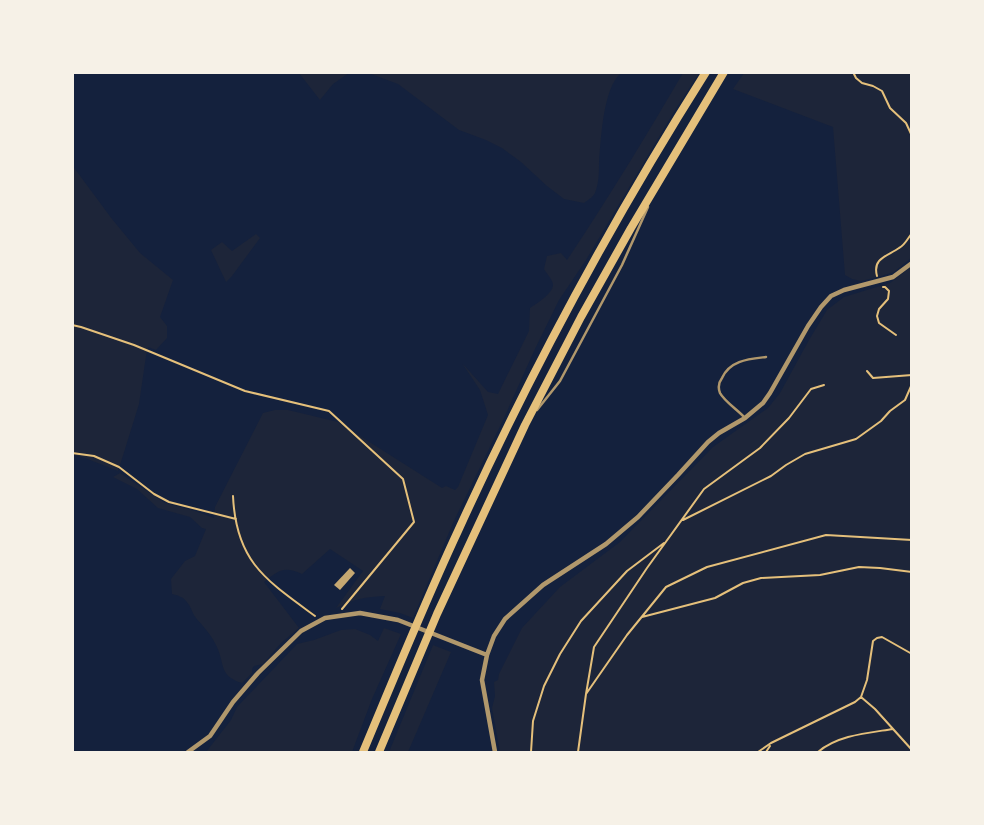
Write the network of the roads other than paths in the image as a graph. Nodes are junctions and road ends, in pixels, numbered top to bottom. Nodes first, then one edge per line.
1 (706, 72) edge
2 (724, 72) edge
3 (657, 185) junction
4 (912, 263) edge
5 (766, 357) dead end
6 (746, 418) junction
7 (525, 425) junction
8 (486, 655) junction
9 (188, 752) edge
10 (363, 752) edge
11 (379, 752) edge
12 (495, 752) edge

1 - 10 highway
2 - 3 highway
3 - 7 highway
3 - 7 lane
4 - 6 street
5 - 6 lane
6 - 8 street
7 - 11 highway
8 - 9 street
8 - 12 street

